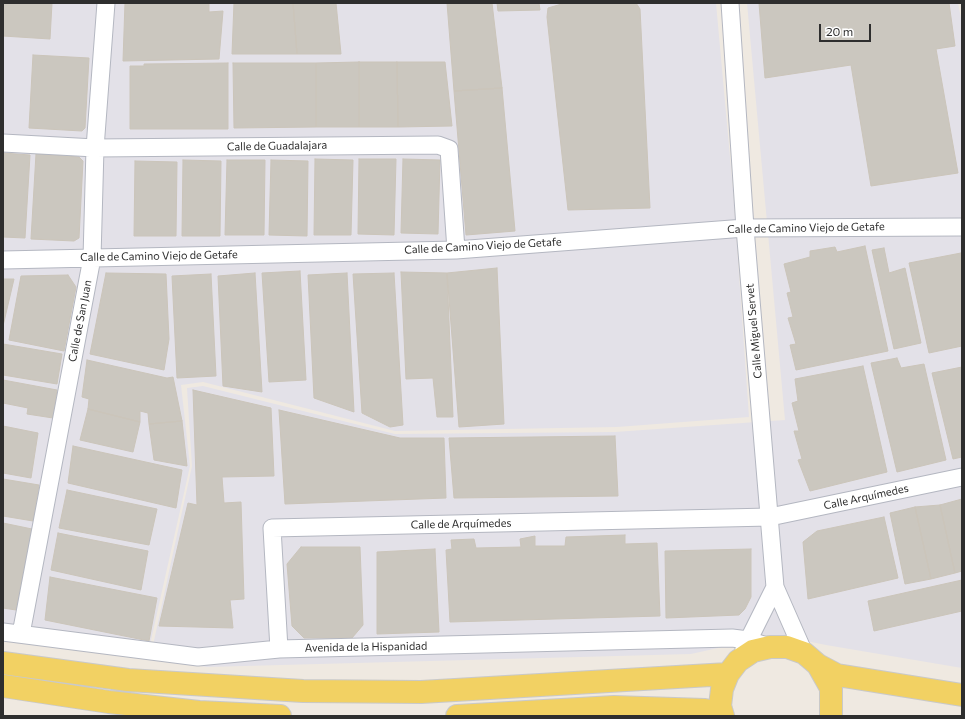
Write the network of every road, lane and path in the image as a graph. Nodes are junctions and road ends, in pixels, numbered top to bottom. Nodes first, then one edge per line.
1 (106, 3) edge
2 (730, 3) edge
3 (3, 143) edge
4 (96, 148) junction
5 (962, 227) edge
6 (745, 228) junction
7 (456, 250) junction
8 (92, 258) junction
9 (3, 260) edge
10 (962, 477) edge
11 (770, 517) junction
12 (775, 587) junction
13 (3, 632) edge
14 (21, 634) junction
15 (740, 639) junction
16 (770, 647) junction
17 (278, 649) junction
18 (811, 659) junction
19 (3, 663) edge
20 (733, 668) junction
21 (3, 686) edge
22 (962, 695) edge
23 (280, 716) edge
24 (457, 716) edge
25 (715, 716) edge
26 (723, 716) edge
27 (831, 716) edge

1 - 4 street, Calle de San Juan
2 - 6 street, Calle Miguel Servet
3 - 4 street, Calle de Guadalajara
4 - 7 street, Calle de Guadalajara
4 - 8 street, Calle de San Juan
5 - 6 street, Calle de Camino Viejo de Getafe
6 - 7 street, Calle de Camino Viejo de Getafe
6 - 11 street, Calle Miguel Servet
7 - 8 street, Calle de Camino Viejo de Getafe
8 - 9 street, Calle de Camino Viejo de Getafe
8 - 14 street, Calle de San Juan
10 - 11 street, Calle Arquímedes
11 - 12 street, Calle Miguel Servet
11 - 17 street, Calle de Arquímedes
12 - 15 street
12 - 18 street, Calle Miguel Servet
13 - 14 street, Avenida de la Hispanidad
14 - 17 street, Avenida de la Hispanidad
15 - 16 street, Avenida de la Hispanidad
15 - 17 street, Avenida de la Hispanidad
15 - 20 street
16 - 18 main road
16 - 20 main road
18 - 22 main road
18 - 27 main road
19 - 20 main road
20 - 26 main road
21 - 23 main road
24 - 25 main road

